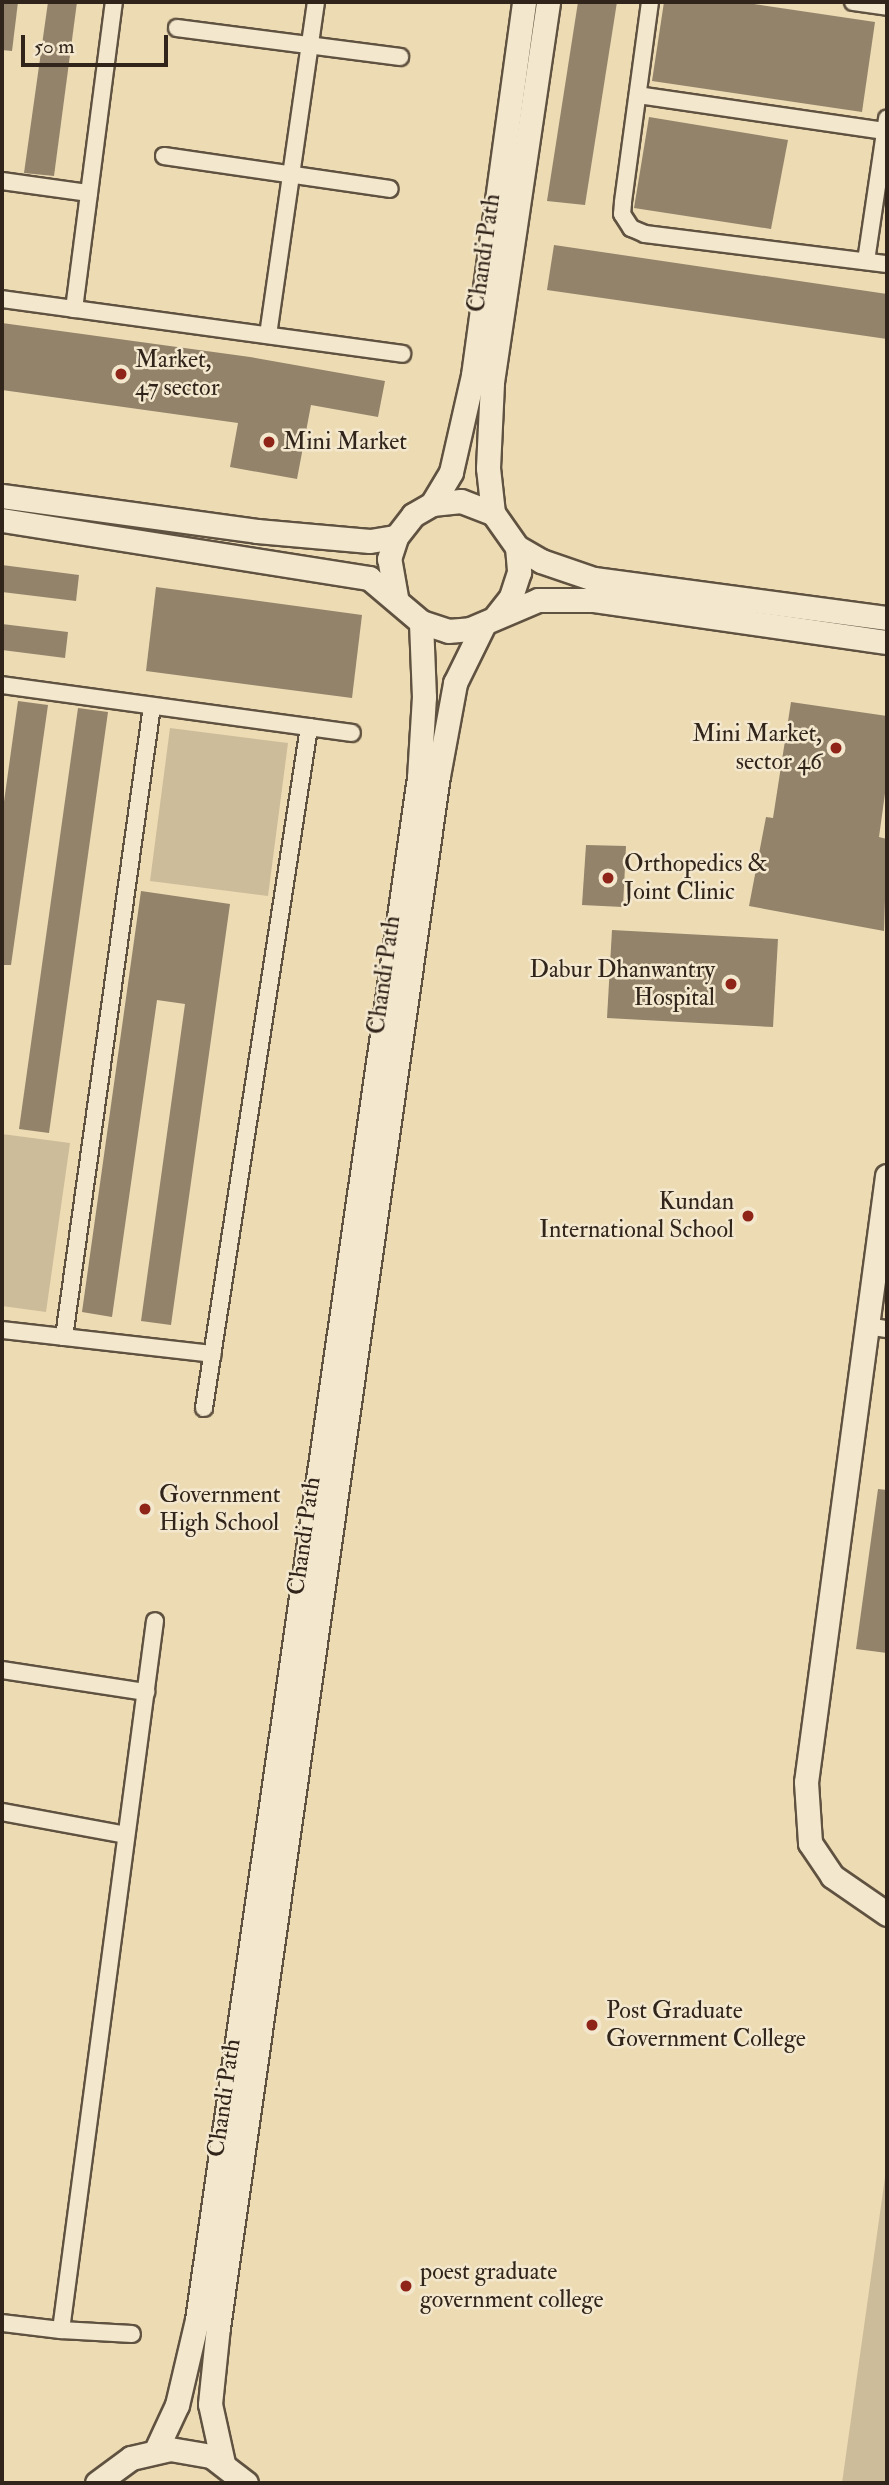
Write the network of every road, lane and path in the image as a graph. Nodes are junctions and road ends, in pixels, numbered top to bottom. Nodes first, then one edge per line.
1 (114, 2) edge
2 (317, 2) edge
3 (524, 2) edge
4 (548, 2) edge
5 (650, 2) edge
6 (853, 2) edge
7 (887, 7) edge
8 (177, 28) dead end
9 (310, 46) junction
10 (400, 57) dead end
11 (638, 95) junction
12 (886, 125) edge
13 (164, 156) dead end
14 (291, 174) junction
15 (2, 181) edge
16 (390, 189) dead end
17 (89, 193) junction
18 (866, 261) junction
19 (887, 264) edge
20 (2, 299) edge
21 (74, 309) junction
22 (268, 335) junction
23 (402, 354) dead end
24 (2, 496) edge
25 (432, 504) junction
26 (493, 513) junction
27 (2, 520) edge
28 (396, 537) junction
29 (517, 547) junction
30 (396, 597) junction
31 (887, 618) edge
32 (490, 620) junction
33 (421, 622) junction
34 (887, 642) edge
35 (2, 685) edge
36 (152, 706) junction
37 (309, 727) junction
38 (352, 733) dead end
39 (887, 1176) edge
40 (877, 1328) edge
41 (2, 1330) edge
42 (64, 1337) junction
43 (213, 1354) junction
44 (204, 1408) dead end
45 (155, 1621) dead end
46 (2, 1670) edge
47 (146, 1692) junction
48 (2, 1812) edge
49 (126, 1835) junction
50 (887, 1914) edge
51 (2, 2323) edge
52 (61, 2330) junction
53 (132, 2334) dead end
54 (156, 2450) junction
55 (223, 2463) junction
56 (97, 2483) edge
57 (246, 2483) edge

1 - 17 street
2 - 9 street
3 - 25 main road, Chandi Path
4 - 26 main road, Chandi Path
5 - 11 street
6 - 7 street
8 - 9 street
9 - 10 street
9 - 14 street
11 - 12 street
11 - 18 street
12 - 18 street
13 - 14 street
14 - 16 street
14 - 22 street
15 - 17 street
17 - 21 street
18 - 19 street
20 - 21 street
21 - 22 street
22 - 23 street
24 - 28 main road
25 - 26 main road
25 - 28 main road
26 - 29 main road
27 - 30 main road
28 - 30 main road
29 - 31 main road
29 - 32 main road
30 - 33 main road
32 - 33 main road
32 - 34 main road
32 - 55 main road, Chandi Path
33 - 54 main road, Chandi Path
35 - 36 street
36 - 37 street
36 - 42 street
37 - 38 street
37 - 43 street
39 - 40 main road
40 - 50 main road
41 - 42 street
42 - 43 street
43 - 44 street
45 - 47 street
46 - 47 street
47 - 49 street
48 - 49 street
49 - 52 street
51 - 52 street
52 - 53 street
54 - 55 main road
54 - 56 main road
55 - 57 main road

